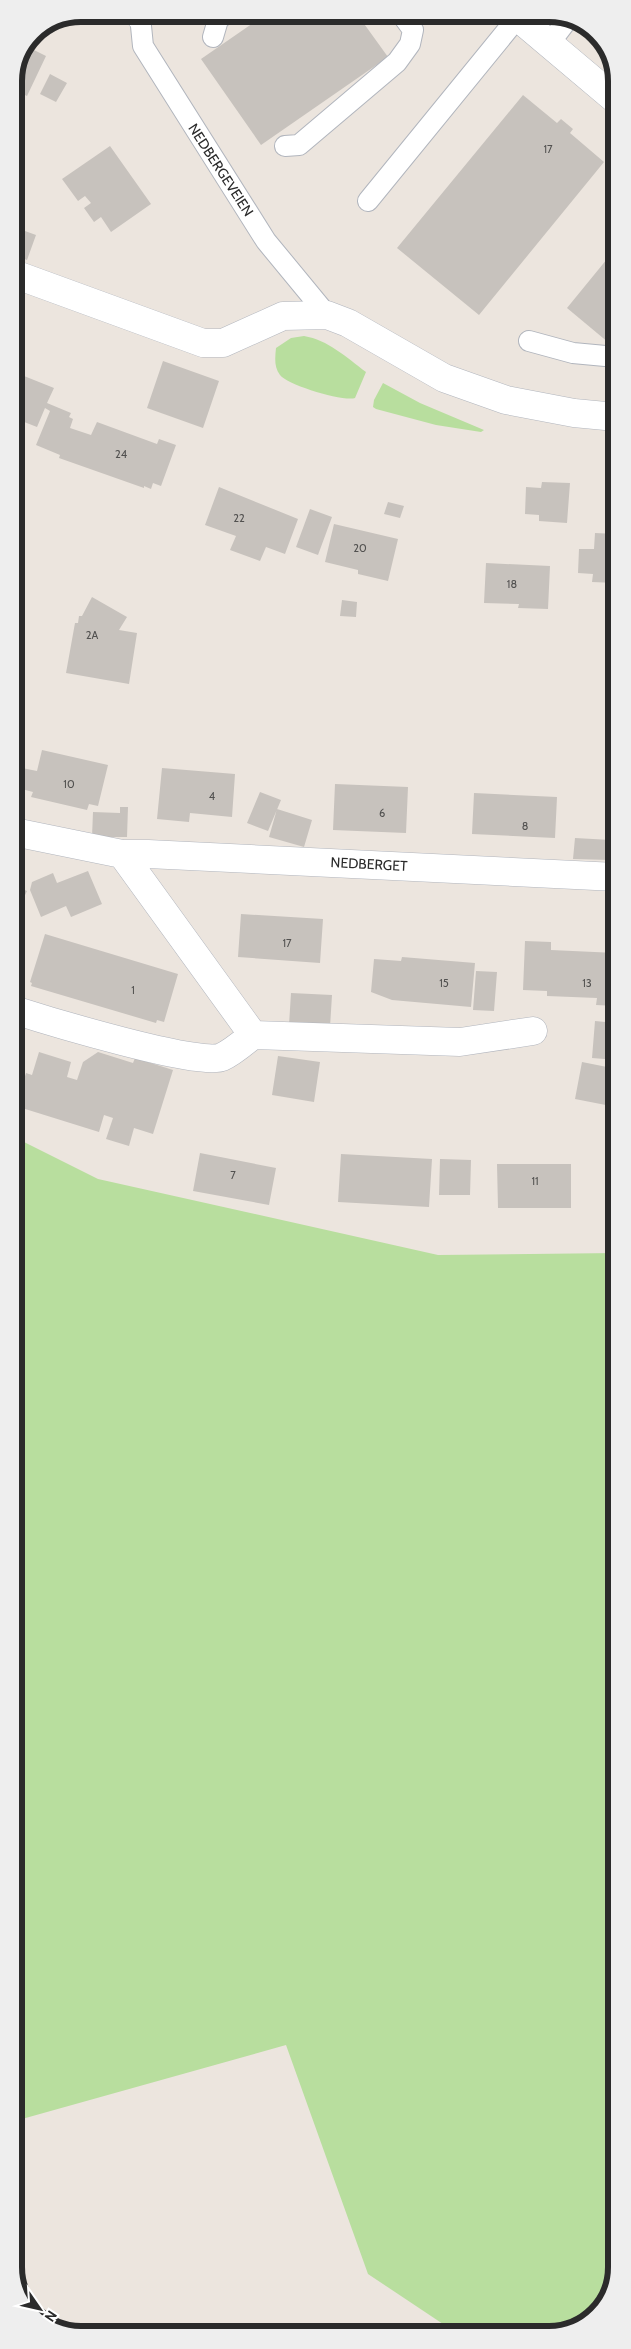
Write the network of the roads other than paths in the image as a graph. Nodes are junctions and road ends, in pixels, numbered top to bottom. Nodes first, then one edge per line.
1 (141, 22) edge
2 (217, 22) edge
3 (408, 23) edge
4 (510, 23) edge
5 (524, 23) edge
6 (564, 25) edge
7 (213, 37) dead end
8 (549, 44) junction
9 (608, 93) edge
10 (285, 146) dead end
11 (368, 201) dead end
12 (22, 277) edge
13 (327, 315) junction
14 (529, 340) dead end
15 (608, 356) edge
16 (608, 416) edge
17 (22, 834) edge
18 (122, 854) junction
19 (608, 877) edge
20 (22, 1012) edge
21 (534, 1031) dead end
22 (253, 1035) junction

1 - 13 lane, NEDBERGEVEIEN
2 - 7 lane
3 - 10 lane
4 - 11 lane
5 - 8 street
6 - 8 lane
8 - 9 street
12 - 13 street
13 - 16 street
14 - 15 lane
17 - 18 street, NEDBERGET
18 - 19 street, NEDBERGET
18 - 22 street
20 - 22 street
21 - 22 street

